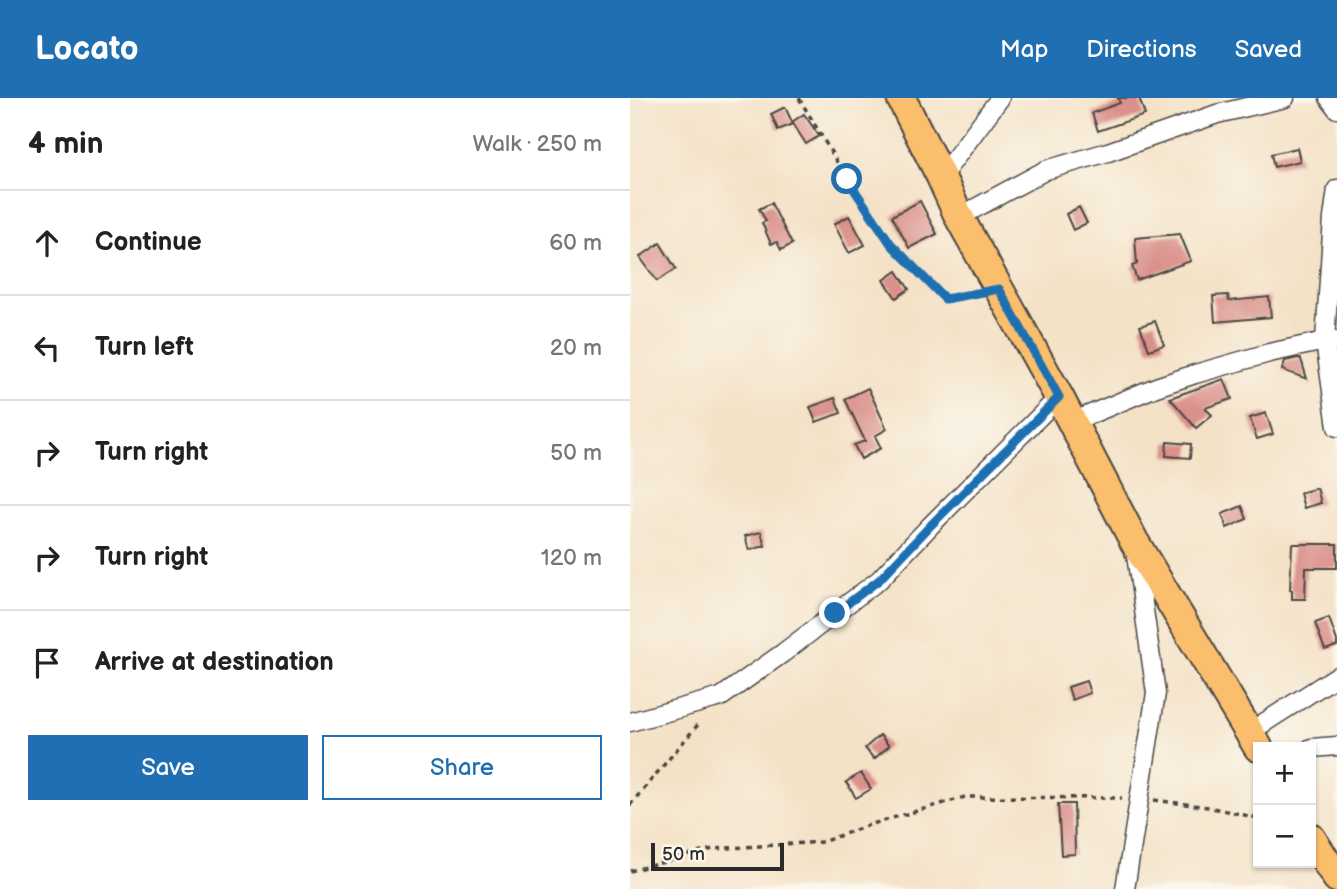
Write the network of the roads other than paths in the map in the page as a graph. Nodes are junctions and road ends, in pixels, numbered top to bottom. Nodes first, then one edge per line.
1 (901, 98) edge
2 (1000, 98) edge
3 (1286, 98) edge
4 (1329, 98) edge
5 (1337, 109) edge
6 (942, 177) junction
7 (1337, 189) edge
8 (960, 217) junction
9 (1331, 341) edge
10 (1066, 409) junction
11 (1337, 427) edge
12 (1134, 541) junction
13 (1337, 676) edge
14 (630, 722) edge
15 (1253, 740) edge
16 (1337, 746) edge
17 (1316, 748) edge
18 (1316, 846) edge
19 (1337, 878) edge
20 (1125, 889) edge

1 - 6 main road
2 - 6 street
3 - 8 street
4 - 5 street
6 - 8 main road
7 - 9 street
8 - 10 main road
9 - 10 street
9 - 11 street
10 - 12 main road
10 - 14 street
12 - 15 main road
12 - 20 street
13 - 15 street
16 - 17 street
18 - 19 main road

